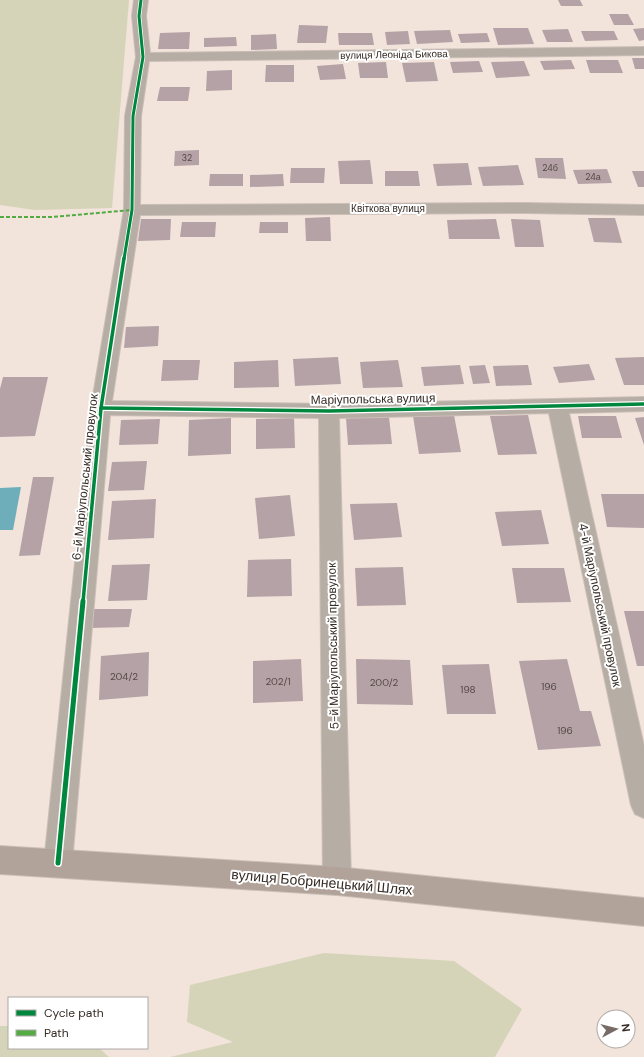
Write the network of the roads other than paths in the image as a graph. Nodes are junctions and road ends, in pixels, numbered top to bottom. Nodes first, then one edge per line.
1 (141, 0) edge
2 (644, 51) edge
3 (143, 57) junction
4 (132, 210) junction
5 (644, 210) edge
6 (644, 404) edge
7 (557, 405) junction
8 (102, 408) junction
9 (328, 411) junction
10 (644, 806) edge
11 (0, 860) edge
12 (58, 863) junction
13 (337, 881) junction
14 (644, 912) edge

1 - 3 street, 6-й Маріупольський провулок
2 - 3 street, вулиця Леоніда Бикова
3 - 4 street, 6-й Маріупольський провулок
4 - 5 street, Квіткова вулиця
4 - 8 street, 6-й Маріупольський провулок
6 - 7 street, Маріупольська вулиця
7 - 9 street, Маріупольська вулиця
7 - 10 street, 4-й Маріупольський провулок
8 - 9 street, Маріупольська вулиця
8 - 12 street, 6-й Маріупольський провулок
9 - 13 street, 5-й Маріупольський провулок
11 - 12 main road, вулиця Бобринецький Шлях
12 - 13 main road, вулиця Бобринецький Шлях
13 - 14 main road, вулиця Бобринецький Шлях

